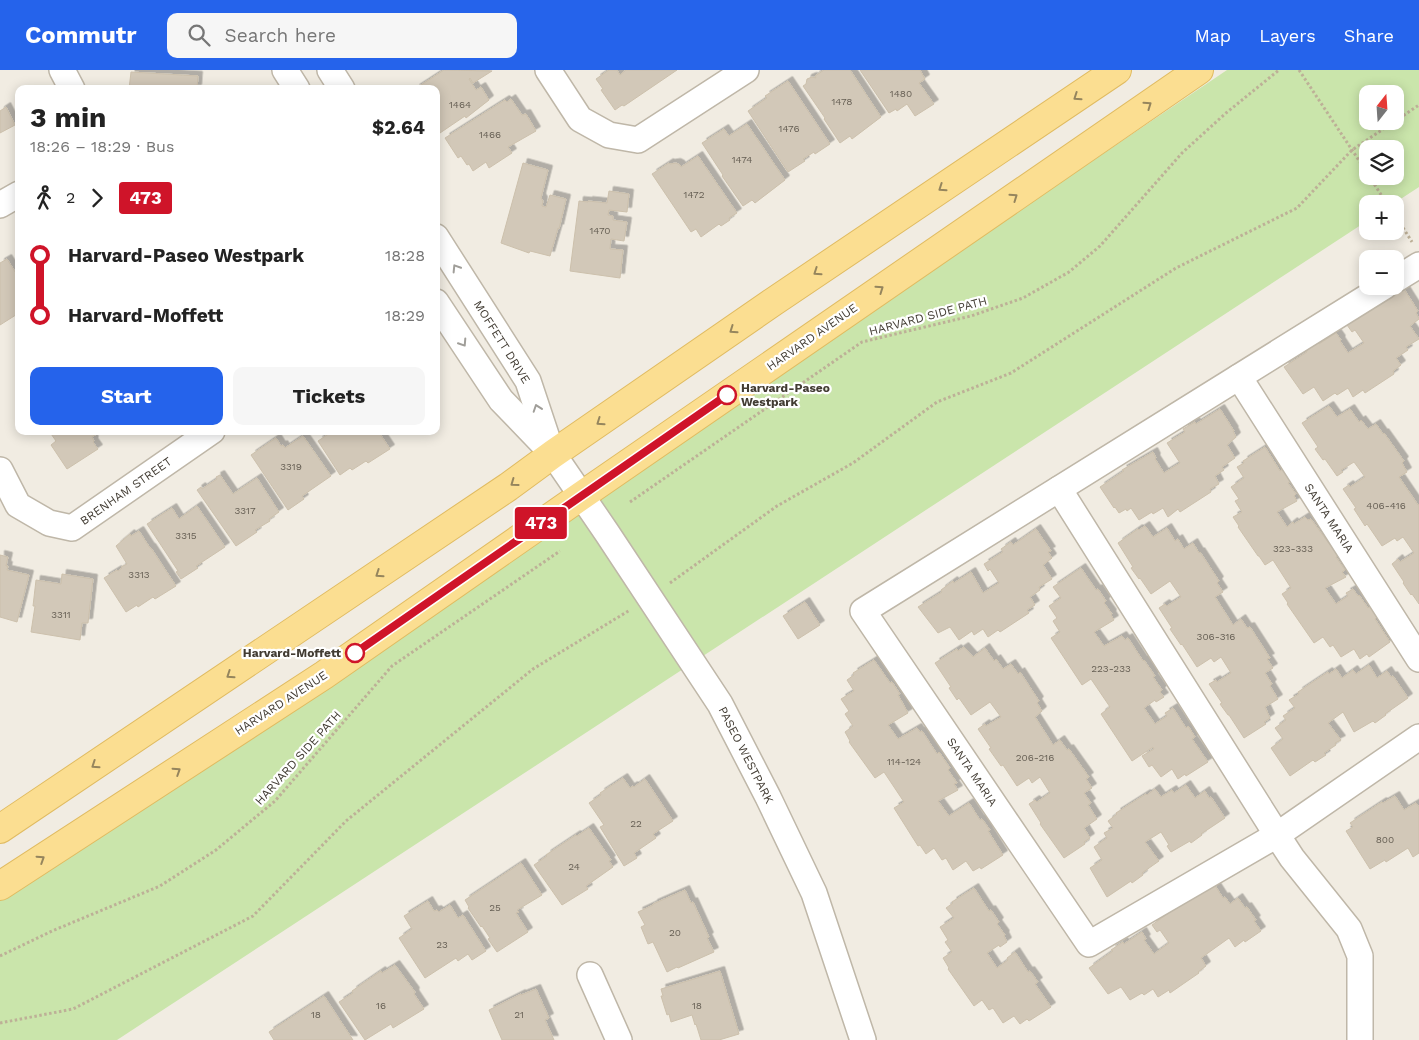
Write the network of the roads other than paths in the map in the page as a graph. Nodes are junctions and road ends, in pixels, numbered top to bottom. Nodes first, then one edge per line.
1 (62, 70) edge
2 (285, 70) edge
3 (330, 70) edge
4 (548, 70) edge
5 (746, 70) edge
6 (1118, 70) edge
7 (1199, 70) edge
8 (70, 85) edge
9 (294, 85) edge
10 (339, 85) edge
11 (15, 196) edge
12 (0, 205) edge
13 (440, 243) edge
14 (1417, 256) edge
15 (1404, 270) edge
16 (1371, 295) edge
17 (440, 308) edge
18 (1239, 377) junction
19 (206, 435) edge
20 (553, 454) junction
21 (0, 470) edge
22 (1059, 489) junction
23 (581, 496) junction
24 (1419, 659) edge
25 (1419, 737) edge
26 (0, 829) edge
27 (1277, 835) junction
28 (0, 886) edge
29 (590, 974) dead end
30 (619, 1040) edge
31 (863, 1040) edge
32 (1360, 1040) edge

1 - 8 street
2 - 9 street
3 - 10 street
4 - 5 street
6 -> 20 main road
23 -> 7 main road, HARVARD AVENUE
11 - 12 street
20 -> 13 street, MOFFETT DRIVE
14 - 15 street
16 - 18 street, SANTA MARIA
17 -> 20 street, MOFFETT DRIVE
18 - 22 street, SANTA MARIA
18 - 24 street, SANTA MARIA
19 - 21 street, BRENHAM STREET
20 - 23 street, MOFFETT DRIVE
20 -> 26 main road
22 - 27 street
22 - 27 street, SANTA MARIA
28 -> 23 main road, HARVARD AVENUE
23 - 31 street, PASEO WESTPARK
25 - 27 street, SANTA MARIA
27 - 32 street
29 - 30 street

